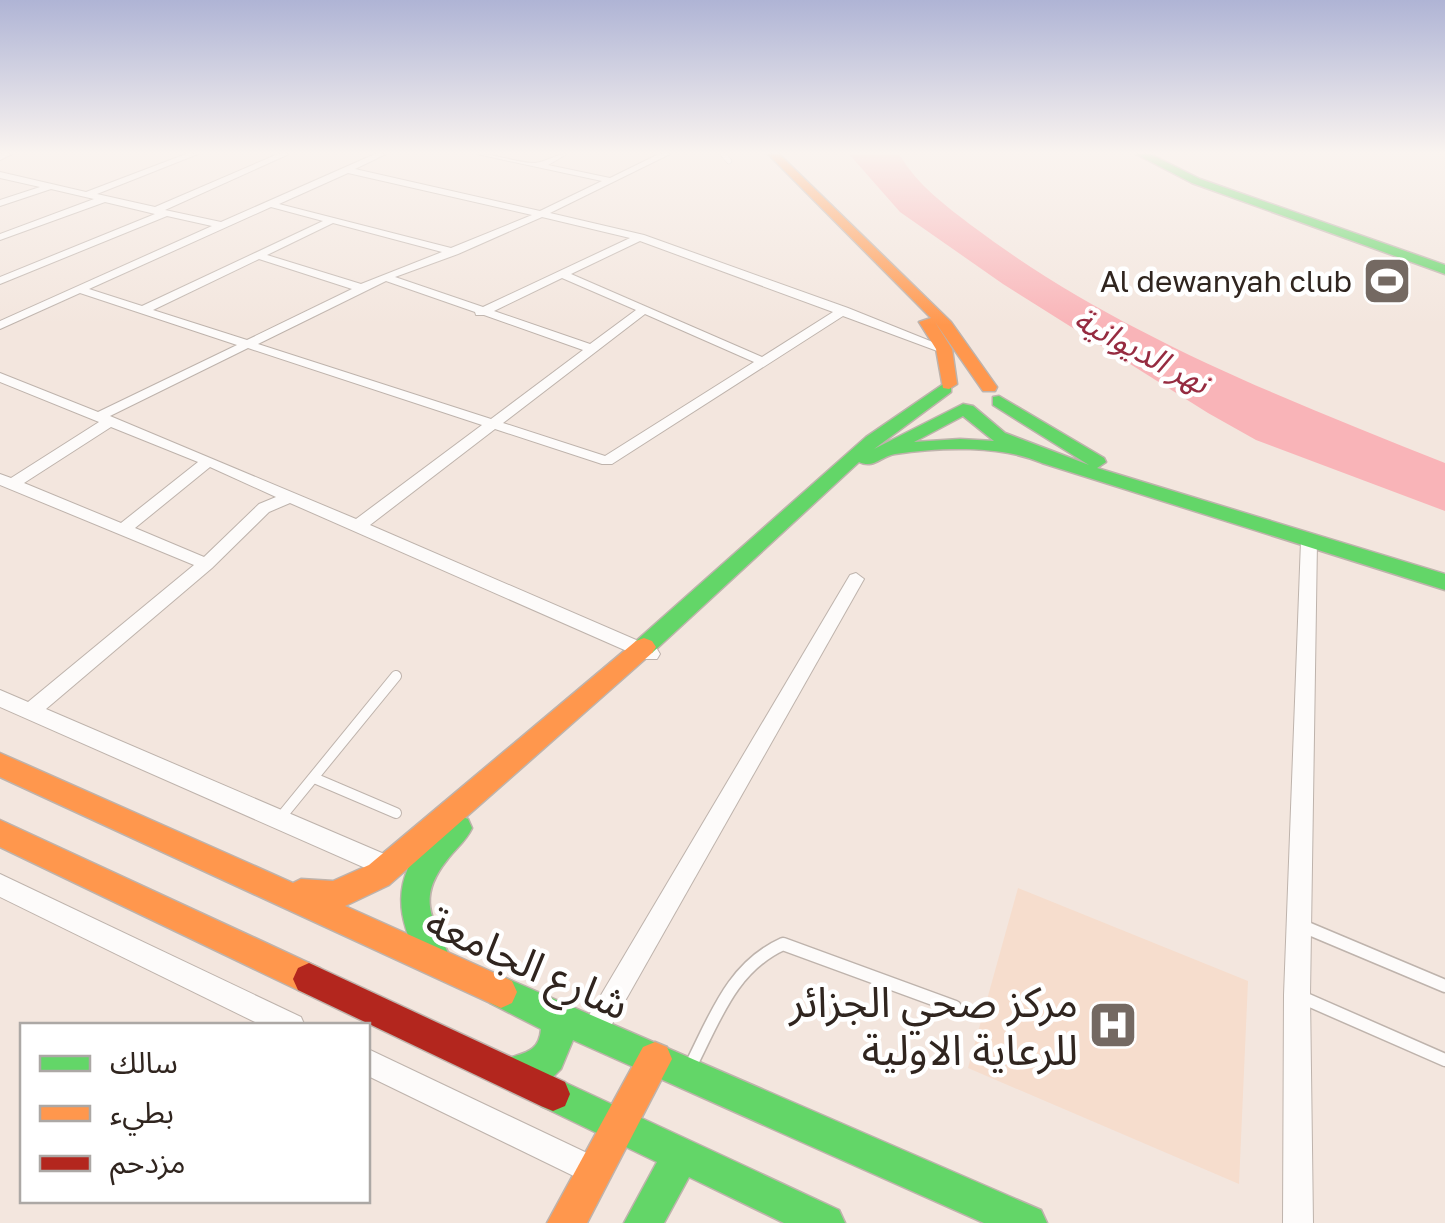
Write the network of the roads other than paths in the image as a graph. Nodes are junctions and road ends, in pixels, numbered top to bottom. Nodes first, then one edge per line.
1 (70, 211) edge
2 (155, 211) edge
3 (253, 211) edge
4 (300, 211) edge
5 (531, 211) edge
6 (544, 211) edge
7 (818, 211) edge
8 (831, 211) edge
9 (1284, 211) edge
10 (1293, 211) edge
11 (159, 212) junction
12 (540, 213) junction
13 (334, 219) junction
14 (220, 225) junction
15 (640, 237) junction
16 (0, 238) edge
17 (455, 252) junction
18 (257, 255) junction
19 (1445, 266) edge
20 (564, 275) junction
21 (385, 277) junction
22 (0, 281) edge
23 (361, 288) junction
24 (81, 290) junction
25 (143, 310) junction
26 (844, 310) junction
27 (642, 311) junction
28 (480, 313) junction
29 (0, 326) edge
30 (248, 343) junction
31 (589, 348) junction
32 (944, 349) junction
33 (762, 360) junction
34 (0, 377) edge
35 (946, 386) junction
36 (994, 394) junction
37 (965, 410) junction
38 (104, 419) junction
39 (490, 424) junction
40 (1029, 452) junction
41 (874, 454) junction
42 (208, 461) junction
43 (4, 482) edge
44 (290, 497) junction
45 (1217, 512) junction
46 (358, 526) junction
47 (124, 529) junction
48 (1310, 540) junction
49 (206, 564) junction
50 (856, 579) dead end
51 (1445, 582) edge
52 (647, 651) junction
53 (396, 676) dead end
54 (0, 698) edge
55 (31, 711) junction
56 (0, 765) edge
57 (314, 778) junction
58 (396, 812) dead end
59 (282, 817) junction
60 (0, 832) edge
61 (388, 867) junction
62 (0, 885) edge
63 (268, 887) junction
64 (1298, 924) junction
65 (438, 963) junction
66 (1445, 986) edge
67 (1296, 995) junction
68 (956, 1007) dead end
69 (556, 1017) junction
70 (286, 1023) edge
71 (594, 1031) junction
72 (655, 1059) junction
73 (1445, 1060) edge
74 (370, 1063) edge
75 (687, 1072) junction
76 (513, 1073) junction
77 (619, 1122) junction
78 (682, 1154) junction
79 (596, 1172) junction
80 (566, 1223) edge
81 (644, 1223) edge
82 (826, 1223) edge
83 (1028, 1223) edge
84 (1298, 1223) edge

1 - 16 street
2 - 11 street
3 - 14 street
4 - 13 street
5 - 12 street
6 - 12 street
7 - 32 main road
8 - 36 main road
9 - 19 main road
10 - 19 main road
11 - 14 street
11 - 22 street
12 - 15 street
12 - 17 street
13 - 17 street
13 - 18 street
14 - 24 street
15 - 20 street
15 - 26 street
17 - 21 street
18 - 23 street
18 - 25 street
20 - 27 street
20 - 28 street
21 - 23 street
21 - 28 street
23 - 30 street
24 - 25 street
24 - 29 street
25 - 30 street
26 - 32 street
26 - 33 street
27 - 31 street
27 - 33 street
28 - 31 street
30 - 38 street
30 - 39 street
31 - 39 street
32 - 35 main road
33 - 39 street
34 - 38 street
35 - 36 main road
35 - 37 main road
35 - 52 main road
36 - 37 main road
36 - 45 main road
37 - 40 main road
37 - 41 main road
38 - 42 street
38 - 43 street
39 - 46 street
40 - 41 main road
40 - 45 main road
41 - 52 main road
42 - 44 street
42 - 47 street
43 - 47 street
44 - 46 street
44 - 49 street
45 - 48 main road
46 - 52 street
47 - 49 street
48 - 51 main road
48 - 64 street
49 - 55 street
50 - 71 street
52 - 61 main road
52 - 65 main road
53 - 57 lane
54 - 55 street
55 - 59 street
56 - 63 main road, شارع الجامعة
57 - 58 lane
57 - 59 lane
59 - 61 street
60 - 76 main road
61 - 63 main road
62 - 70 street
63 - 65 main road, شارع الجامعة
64 - 66 lane
64 - 67 street
65 - 69 main road, شارع الجامعة
67 - 73 lane
67 - 84 street
68 - 75 lane
69 - 71 main road, شارع الجامعة
69 - 76 main road
71 - 72 main road, شارع الجامعة
72 - 75 main road, شارع الجامعة
72 - 77 main road
74 - 79 street
75 - 83 main road, شارع الجامعة
76 - 77 main road
77 - 78 main road
77 - 79 main road
78 - 81 main road
78 - 82 main road
79 - 80 main road

